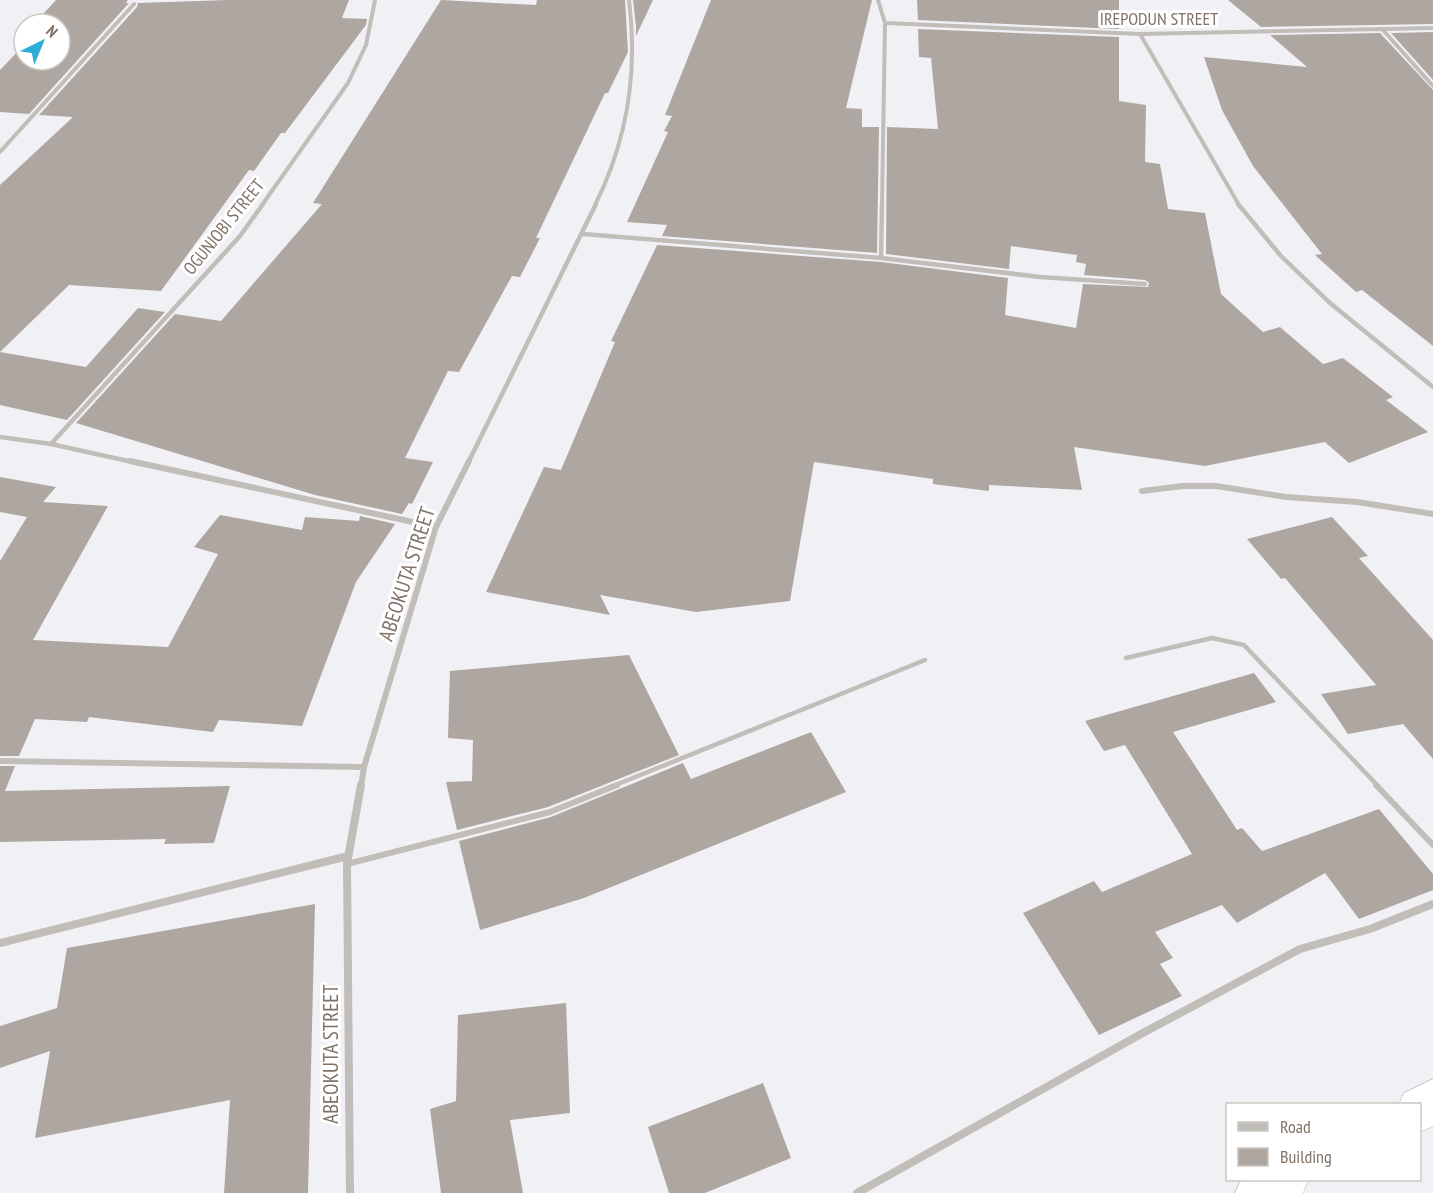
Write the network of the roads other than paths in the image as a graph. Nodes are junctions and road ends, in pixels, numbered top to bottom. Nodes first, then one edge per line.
1 (375, 0) edge
2 (629, 0) edge
3 (878, 0) edge
4 (134, 4) dead end
5 (885, 23) junction
6 (1433, 28) edge
7 (1383, 30) junction
8 (1140, 34) junction
9 (1433, 86) edge
10 (0, 152) edge
11 (582, 234) junction
12 (881, 258) junction
13 (1145, 284) dead end
14 (1433, 387) edge
15 (0, 437) edge
16 (51, 444) junction
17 (1142, 491) dead end
18 (1433, 514) edge
19 (436, 527) junction
20 (1126, 658) dead end
21 (925, 660) dead end
22 (0, 761) edge
23 (364, 767) junction
24 (1433, 845) edge
25 (348, 860) junction
26 (1433, 904) edge
27 (0, 942) edge
28 (1281, 1181) edge
29 (350, 1193) edge
30 (857, 1193) edge
31 (1259, 1193) edge

1 - 16 street, OGUNJOBI STREET
2 - 11 street, ABEOKUTA STREET
3 - 5 street
4 - 10 street
5 - 8 street, IREPODUN STREET
5 - 12 street
6 - 7 street, IREPODUN STREET
7 - 8 street, IREPODUN STREET
7 - 9 street
8 - 14 street
11 - 12 street
11 - 19 street, ABEOKUTA STREET
12 - 13 street
15 - 16 street
16 - 19 street
17 - 18 street
19 - 23 street, ABEOKUTA STREET
20 - 24 lane
21 - 25 lane
22 - 23 street
23 - 25 street, ABEOKUTA STREET
25 - 27 street
25 - 29 street, ABEOKUTA STREET
26 - 30 street
28 - 31 highway

